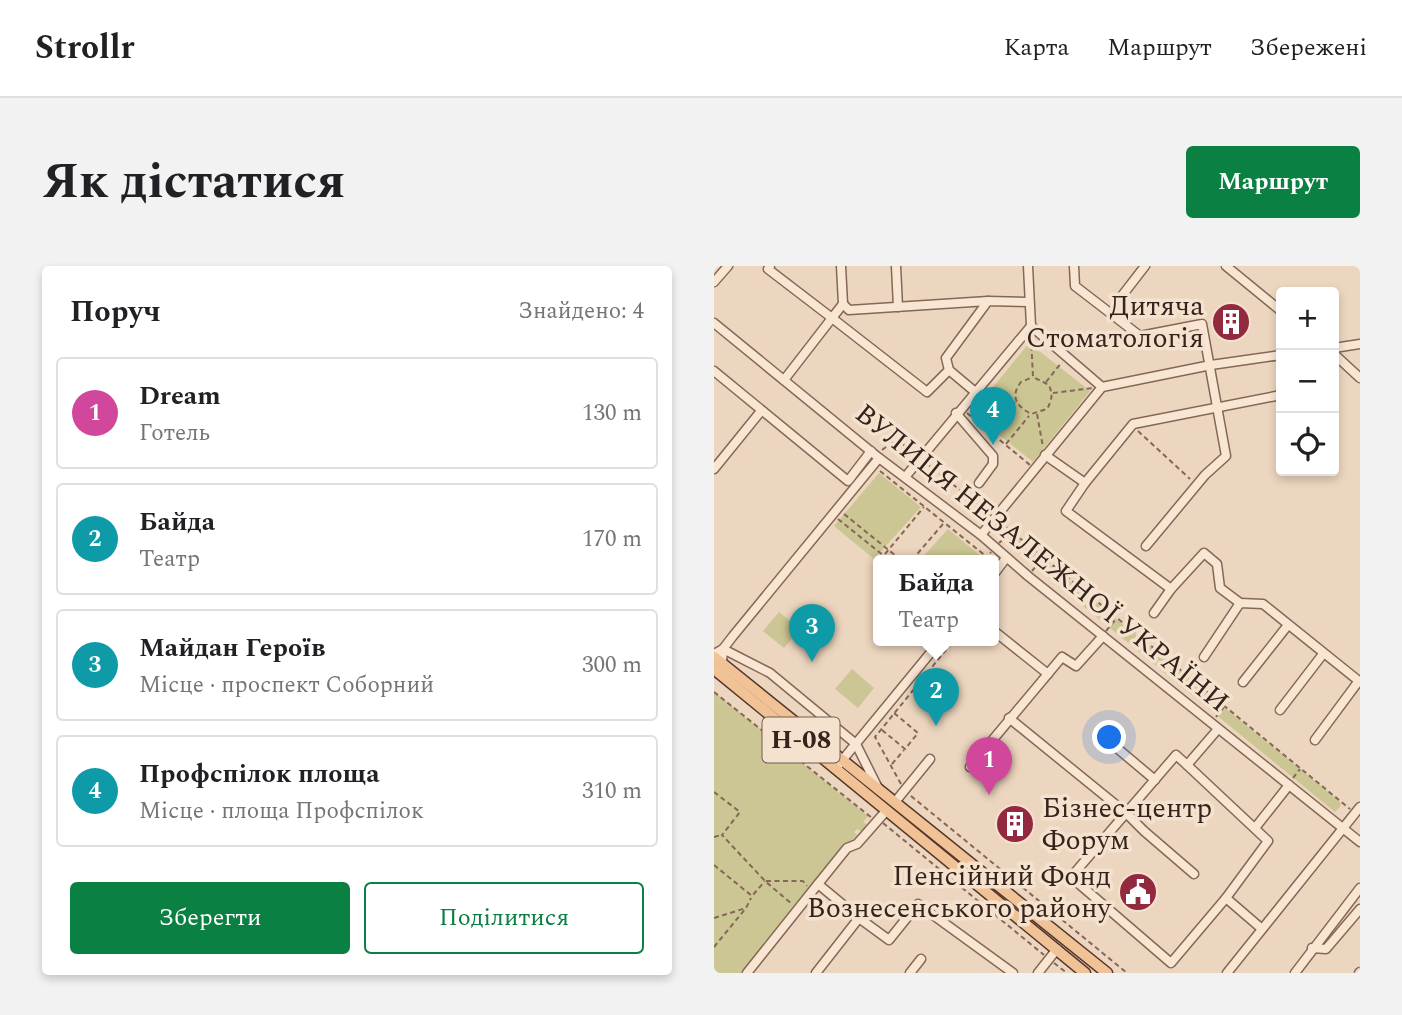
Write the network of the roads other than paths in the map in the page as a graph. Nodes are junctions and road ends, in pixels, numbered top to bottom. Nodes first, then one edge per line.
1 (728, 266) edge
2 (770, 266) edge
3 (841, 266) edge
4 (896, 266) edge
5 (1028, 266) edge
6 (1074, 266) edge
7 (1145, 266) edge
8 (1226, 266) edge
9 (714, 282) edge
10 (1121, 297) dead end
11 (988, 300) junction
12 (1029, 302) junction
13 (843, 304) junction
14 (898, 307) junction
15 (1276, 307) edge
16 (832, 318) junction
17 (714, 323) edge
18 (1031, 326) junction
19 (1360, 344) edge
20 (1339, 347) edge
21 (1276, 356) edge
22 (1339, 359) edge
23 (1211, 365) junction
24 (949, 370) junction
25 (714, 372) edge
26 (1360, 378) edge
27 (784, 380) junction
28 (1102, 387) junction
29 (972, 394) junction
30 (1276, 396) edge
31 (1219, 407) junction
32 (761, 411) junction
33 (958, 411) junction
34 (871, 452) junction
35 (1045, 455) junction
36 (879, 458) junction
37 (714, 469) edge
38 (906, 476) junction
39 (979, 483) dead end
40 (1085, 484) junction
41 (981, 535) junction
42 (1146, 546) dead end
43 (1006, 558) junction
44 (999, 567) edge
45 (1171, 589) junction
46 (1240, 603) junction
47 (1154, 613) dead end
48 (1288, 625) junction
49 (999, 635) edge
50 (1103, 636) junction
51 (936, 646) edge
52 (723, 649) junction
53 (1323, 654) junction
54 (1204, 657) dead end
55 (716, 661) edge
56 (1048, 674) junction
57 (1243, 682) dead end
58 (1359, 682) edge
59 (1280, 710) dead end
60 (1009, 719) junction
61 (1215, 726) junction
62 (1105, 738) dead end
63 (1315, 740) dead end
64 (856, 744) junction
65 (843, 760) junction
66 (930, 760) dead end
67 (1187, 765) junction
68 (970, 767) dead end
69 (835, 769) junction
70 (1155, 780) junction
71 (1289, 785) junction
72 (879, 790) junction
73 (895, 802) junction
74 (1357, 810) edge
75 (886, 811) junction
76 (1126, 813) junction
77 (1255, 828) junction
78 (1343, 828) junction
79 (1360, 842) edge
80 (1194, 874) dead end
81 (818, 884) junction
82 (1360, 888) edge
83 (1226, 898) junction
84 (1360, 909) edge
85 (859, 918) junction
86 (1262, 929) junction
87 (1312, 948) junction
88 (1057, 949) junction
89 (921, 960) dead end
90 (747, 973) edge
91 (817, 973) edge
92 (910, 973) edge
93 (1013, 973) edge
94 (1038, 973) edge
95 (1085, 973) edge
96 (1107, 973) edge
97 (1227, 973) edge
98 (1295, 973) edge

1 - 9 street
2 - 16 street
3 - 13 street
4 - 14 street
5 - 12 street
6 - 23 street
7 - 10 street
8 - 15 street
11 - 12 street
11 - 14 street
11 - 24 street
12 - 18 street
13 - 14 street
13 - 16 street
16 - 24 street
16 - 27 street
17 - 27 street, ВУЛИЦЯ НЕЗАЛЕЖНОЇ УКРАЇНИ
18 - 28 street
18 - 29 street
19 - 20 street
21 - 23 street
22 - 26 street
23 - 28 street
23 - 31 street
24 - 29 street
25 - 32 street
27 - 34 street, ВУЛИЦЯ НЕЗАЛЕЖНОЇ УКРАЇНИ
28 - 35 street
29 - 33 street
30 - 31 street
31 - 40 street
31 - 42 street
32 - 34 street
32 - 37 street
33 - 38 street
33 - 39 street
34 - 36 street, ВУЛИЦЯ НЕЗАЛЕЖНОЇ УКРАЇНИ
35 - 40 street
35 - 41 street
36 - 38 street, ВУЛИЦЯ НЕЗАЛЕЖНОЇ УКРАЇНИ
36 - 52 street
38 - 41 street, ВУЛИЦЯ НЕЗАЛЕЖНОЇ УКРАЇНИ
40 - 45 street
41 - 43 street, ВУЛИЦЯ НЕЗАЛЕЖНОЇ УКРАЇНИ
43 - 44 street
43 - 50 street, ВУЛИЦЯ НЕЗАЛЕЖНОЇ УКРАЇНИ
45 - 46 street
45 - 47 street
46 - 48 street
46 - 54 street
48 - 53 street
48 - 57 street
49 - 56 street
50 - 56 street
50 - 61 street, ВУЛИЦЯ НЕЗАЛЕЖНОЇ УКРАЇНИ
51 - 64 street
52 - 55 street
52 - 64 street
53 - 58 street
53 - 59 street
55 - 65 main road, Н-08
55 - 69 main road, Н-08
56 - 60 street
58 - 63 street
60 - 68 street
60 - 76 street
61 - 67 street
61 - 71 street, ВУЛИЦЯ НЕЗАЛЕЖНОЇ УКРАЇНИ
62 - 70 street
64 - 65 street
64 - 72 street
65 - 69 street
65 - 72 main road, Н-08
66 - 73 street
67 - 70 street
67 - 77 street
69 - 75 main road, Н-08
70 - 76 street
71 - 77 street
71 - 78 street, ВУЛИЦЯ НЕЗАЛЕЖНОЇ УКРАЇНИ
72 - 73 main road, Н-08
73 - 75 main road
73 - 96 main road, Н-08
74 - 78 street
75 - 81 street
75 - 88 main road, Н-08
76 - 80 street
76 - 83 street
77 - 83 street
78 - 79 street, ВУЛИЦЯ НЕЗАЛЕЖНОЇ УКРАЇНИ
78 - 86 street
81 - 85 street
81 - 90 street
82 - 87 street
83 - 86 street
84 - 87 street
85 - 91 street
85 - 93 street
86 - 97 street
87 - 98 street
88 - 94 street
88 - 95 main road, Н-08
89 - 92 street

